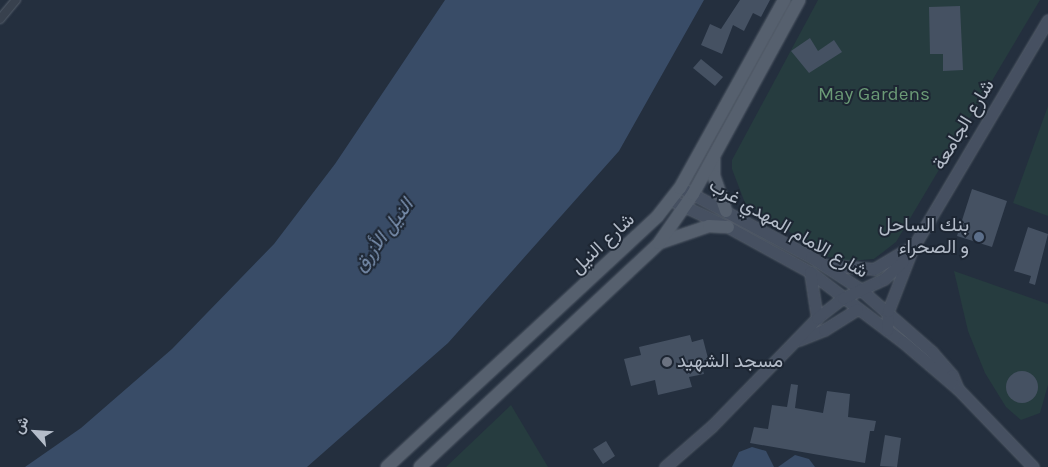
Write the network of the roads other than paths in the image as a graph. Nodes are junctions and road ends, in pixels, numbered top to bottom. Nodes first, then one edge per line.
1 (16, 0) edge
2 (784, 0) edge
3 (799, 0) edge
4 (0, 18) edge
5 (1048, 20) edge
6 (733, 94) junction
7 (746, 99) junction
8 (714, 156) junction
9 (680, 188) junction
10 (693, 194) junction
11 (671, 200) junction
12 (686, 206) junction
13 (726, 211) junction
14 (728, 226) junction
15 (660, 242) junction
16 (914, 246) junction
17 (824, 265) junction
18 (810, 272) junction
19 (860, 289) junction
20 (843, 298) junction
21 (562, 307) junction
22 (857, 308) junction
23 (888, 311) junction
24 (817, 318) junction
25 (576, 321) junction
26 (887, 330) junction
27 (795, 341) junction
28 (958, 389) junction
29 (387, 467) edge
30 (420, 467) edge
31 (665, 467) edge
32 (1033, 467) edge

1 - 4 street
2 - 6 main road, شارع النيل
3 - 7 main road, شارع النيل
5 - 16 main road, شارع الجامعة
6 - 7 main road
6 - 9 main road, شارع النيل
7 - 8 main road, شارع النيل
8 - 10 main road, شارع النيل
8 - 13 main road
9 - 10 main road, شارع الامام المهدي غرب
9 - 11 main road, شارع النيل
10 - 12 main road, شارع النيل
10 - 13 main road, شارع الامام المهدي غرب
11 - 12 main road, شارع الامام المهدي غرب
11 - 21 main road, شارع النيل
12 - 14 main road, شارع الامام المهدي غرب
12 - 15 main road, شارع النيل
13 - 17 main road, شارع الامام المهدي غرب
14 - 15 main road
14 - 18 main road, شارع الامام المهدي غرب
15 - 25 main road, شارع النيل
16 - 17 main road
16 - 19 main road, شارع الجامعة
16 - 23 main road, شارع الجامعة
17 - 19 main road, شارع الامام المهدي غرب
18 - 20 main road, شارع الامام المهدي غرب
18 - 24 main road
19 - 20 main road, شارع الجامعة
19 - 23 main road, شارع الامام المهدي غرب
20 - 22 main road, شارع الامام المهدي غرب
20 - 24 main road, شارع الجامعة
21 - 25 main road
21 - 29 main road, شارع النيل
22 - 26 main road, شارع الامام المهدي غرب
22 - 27 main road, شارع الجامعة
23 - 26 main road, شارع الجامعة
23 - 28 main road, شارع الامام المهدي غرب
24 - 27 main road, شارع الجامعة
25 - 30 main road, شارع النيل
26 - 28 main road, شارع الامام المهدي غرب
27 - 31 main road, شارع الجامعة
28 - 32 main road, شارع الامام المهدي غرب

